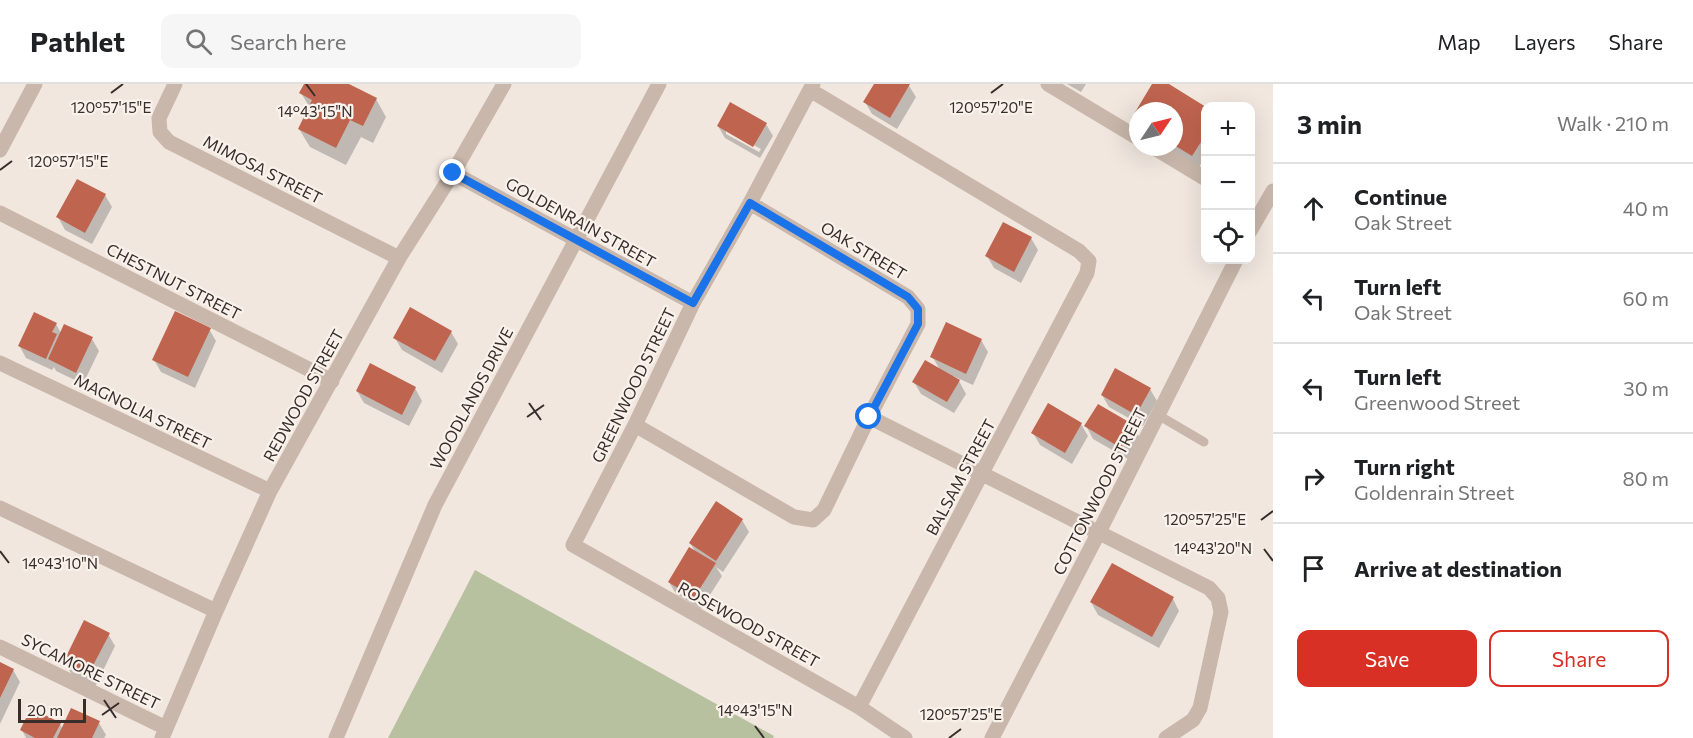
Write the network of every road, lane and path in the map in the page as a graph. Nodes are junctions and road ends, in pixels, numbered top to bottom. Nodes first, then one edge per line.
1 (35, 84) edge
2 (175, 84) edge
3 (504, 84) edge
4 (659, 84) edge
5 (1048, 84) edge
6 (812, 87) edge
7 (1129, 133) edge
8 (0, 150) edge
9 (1168, 156) edge
10 (453, 173) junction
11 (1201, 175) edge
12 (1273, 191) edge
13 (750, 203) junction
14 (1255, 209) edge
15 (0, 213) edge
16 (575, 239) junction
17 (399, 258) junction
18 (1234, 264) edge
19 (693, 303) junction
20 (0, 363) edge
21 (332, 381) junction
22 (1158, 415) junction
23 (869, 417) junction
24 (635, 425) junction
25 (1204, 442) dead end
26 (982, 473) junction
27 (270, 491) junction
28 (0, 508) edge
29 (1099, 532) junction
30 (573, 545) joint
31 (216, 611) junction
32 (0, 646) edge
33 (859, 707) junction
34 (164, 733) edge
35 (336, 738) edge
36 (905, 738) edge
37 (992, 738) edge
38 (1166, 738) edge

1 - 8 street
2 - 17 street, MIMOSA STREET
3 - 10 street, REDWOOD STREET
4 - 16 street, WOODLANDS DRIVE
5 - 7 street
6 - 13 street, GREENWOOD STREET
6 - 26 street, BALSAM STREET
9 - 11 street
10 - 16 street, GOLDENRAIN STREET
10 - 17 street, REDWOOD STREET
12 - 14 street
13 - 19 street, GREENWOOD STREET
13 - 23 street, OAK STREET
15 - 21 street, CHESTNUT STREET
16 - 19 street, GOLDENRAIN STREET
16 - 35 street, WOODLANDS DRIVE
17 - 21 street, REDWOOD STREET
18 - 22 street, COTTONWOOD STREET
19 - 24 street, GREENWOOD STREET
20 - 27 street, MAGNOLIA STREET
21 - 27 street, REDWOOD STREET
22 - 25 lane
22 - 29 street, COTTONWOOD STREET
23 - 24 street, OAK STREET
23 - 26 street
24 - 30 street, GREENWOOD STREET
26 - 29 street
26 - 33 street, BALSAM STREET
27 - 31 street, REDWOOD STREET
28 - 31 street
29 - 37 street, COTTONWOOD STREET
29 - 38 street
30 - 33 street, ROSEWOOD STREET
31 - 34 street, REDWOOD STREET
32 - 34 street, SYCAMORE STREET
33 - 36 street, ROSEWOOD STREET

